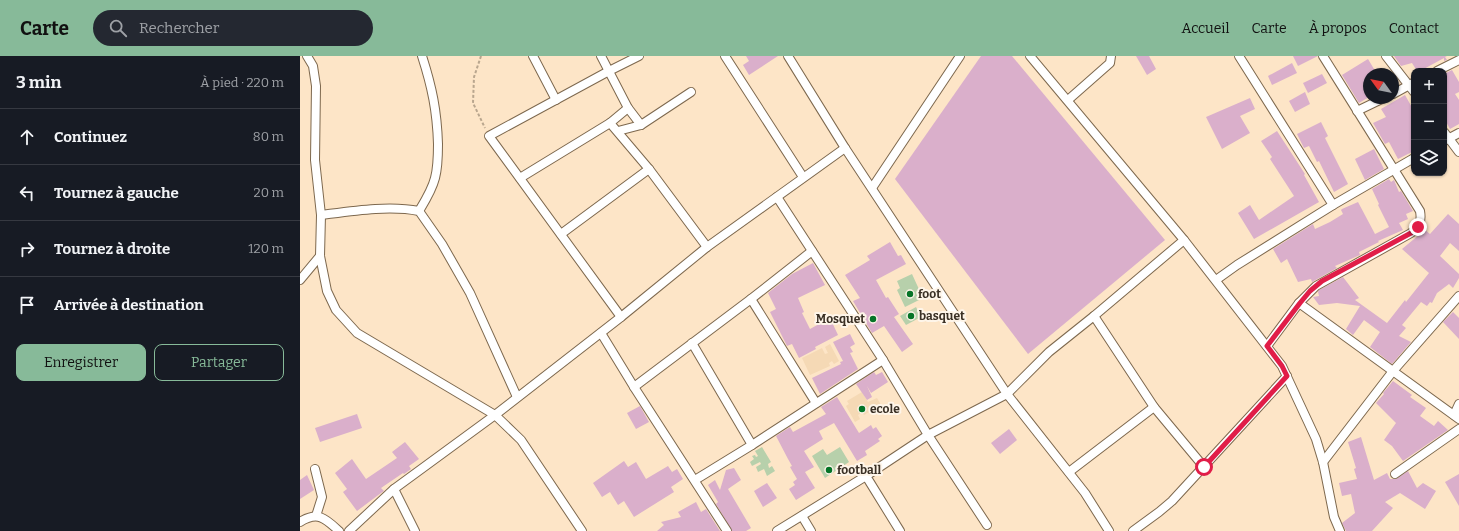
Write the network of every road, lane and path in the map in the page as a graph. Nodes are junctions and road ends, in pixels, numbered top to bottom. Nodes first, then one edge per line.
1 (307, 56) edge
2 (422, 56) edge
3 (481, 56) edge
4 (533, 56) edge
5 (601, 56) edge
6 (639, 56) edge
7 (725, 56) edge
8 (788, 56) edge
9 (960, 56) edge
10 (1030, 56) edge
11 (1111, 56) edge
12 (1239, 56) edge
13 (1323, 56) edge
14 (1386, 56) edge
15 (1459, 60) edge
16 (1443, 68) edge
17 (609, 71) junction
18 (1411, 86) edge
19 (1411, 87) edge
20 (691, 92) dead end
21 (1399, 92) edge
22 (556, 100) junction
23 (1068, 100) junction
24 (1372, 104) edge
25 (628, 108) junction
26 (1357, 111) junction
27 (610, 123) junction
28 (641, 125) junction
29 (618, 131) junction
30 (1459, 133) edge
31 (489, 136) junction
32 (1447, 137) edge
33 (1447, 138) edge
34 (845, 148) junction
35 (1459, 152) edge
36 (1411, 160) edge
37 (648, 169) junction
38 (1394, 169) junction
39 (803, 177) junction
40 (520, 178) junction
41 (872, 188) junction
42 (777, 197) junction
43 (1333, 205) junction
44 (419, 211) junction
45 (321, 215) junction
46 (561, 234) junction
47 (1184, 240) junction
48 (707, 247) junction
49 (812, 251) junction
50 (320, 256) junction
51 (300, 280) edge
52 (1216, 280) junction
53 (1459, 296) edge
54 (751, 299) junction
55 (1300, 303) junction
56 (1094, 316) junction
57 (621, 317) junction
58 (601, 332) junction
59 (692, 343) junction
60 (1267, 346) junction
61 (883, 360) junction
62 (1393, 371) junction
63 (1287, 376) junction
64 (634, 387) junction
65 (1007, 394) junction
66 (517, 397) junction
67 (816, 403) junction
68 (1459, 404) edge
69 (1154, 407) junction
70 (495, 415) junction
71 (1456, 417) edge
72 (1459, 429) edge
73 (928, 434) junction
74 (752, 445) junction
75 (1323, 462) junction
76 (1204, 467) junction
77 (315, 469) dead end
78 (1069, 472) junction
79 (1395, 474) dead end
80 (866, 476) junction
81 (695, 480) junction
82 (394, 489) junction
83 (316, 516) junction
84 (802, 516) junction
85 (300, 522) edge
86 (987, 525) dead end
87 (338, 531) edge
88 (349, 531) edge
89 (415, 531) edge
90 (582, 531) edge
91 (727, 531) edge
92 (777, 531) edge
93 (811, 531) edge
94 (900, 531) edge
95 (1109, 531) edge
96 (1133, 531) edge
97 (1340, 531) edge

1 - 45 street
2 - 44 street
3 - 31 path
4 - 22 street
5 - 17 street
6 - 17 street
7 - 39 street
8 - 34 street
9 - 41 street
10 - 23 street
11 - 23 street
12 - 43 street
13 - 26 street
14 - 18 street
15 - 16 street
17 - 22 street
17 - 25 street
19 - 21 street
20 - 28 street
22 - 31 street
23 - 47 street
24 - 26 street
25 - 27 street
25 - 28 street
26 - 38 street
27 - 29 street
27 - 40 street
28 - 29 street
29 - 37 street
30 - 32 street
31 - 40 street
33 - 35 street
34 - 39 street
34 - 41 street
36 - 38 street
37 - 46 street
37 - 48 street
38 - 43 street
38 - 55 street
39 - 42 street
40 - 46 street
41 - 65 street
42 - 48 street
42 - 49 street
43 - 52 street
44 - 45 street
44 - 66 street
45 - 50 street
46 - 57 street
47 - 52 street
47 - 56 street
48 - 57 street
49 - 54 street
49 - 61 street
50 - 51 street
50 - 70 street
52 - 60 street
53 - 62 street
54 - 59 street
54 - 67 street
55 - 60 street
55 - 62 street
56 - 65 street
56 - 69 street
57 - 58 street
58 - 64 street
58 - 66 street
59 - 64 street
59 - 74 street
60 - 63 street
61 - 67 street
61 - 73 street
62 - 71 street
62 - 75 street
63 - 75 street
63 - 76 street
64 - 81 street
65 - 73 street
65 - 78 street
66 - 70 street
67 - 74 street
68 - 71 street
69 - 76 street
69 - 78 street
70 - 82 street
70 - 90 street
72 - 79 street
73 - 80 street
73 - 86 street
74 - 81 street
75 - 97 street
76 - 96 street
77 - 83 street
78 - 95 street
80 - 84 street
80 - 94 street
81 - 91 street
82 - 88 street
82 - 89 street
83 - 85 street
83 - 87 street
84 - 92 street
84 - 93 street

